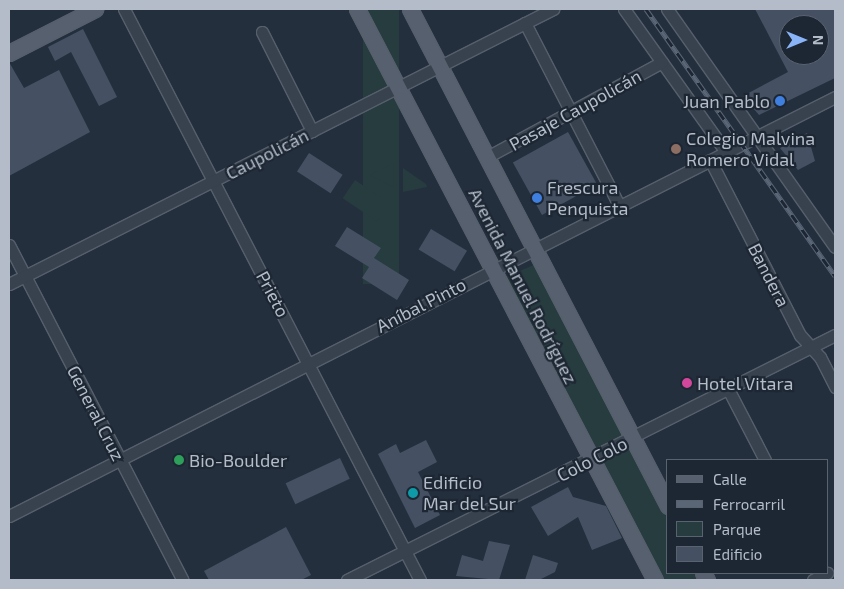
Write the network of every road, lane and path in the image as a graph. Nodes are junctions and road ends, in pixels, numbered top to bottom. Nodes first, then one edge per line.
1 (95, 9) edge
2 (124, 9) edge
3 (357, 9) edge
4 (410, 9) edge
5 (553, 9) edge
6 (624, 9) edge
7 (667, 9) edge
8 (525, 23) junction
9 (262, 32) dead end
10 (9, 53) edge
11 (662, 62) junction
12 (440, 66) junction
13 (398, 87) junction
14 (835, 97) edge
15 (571, 112) junction
16 (312, 131) junction
17 (756, 136) junction
18 (726, 152) junction
19 (487, 157) junction
20 (710, 160) junction
21 (213, 181) junction
22 (619, 206) junction
23 (9, 245) edge
24 (835, 247) edge
25 (534, 248) junction
26 (493, 269) junction
27 (25, 276) junction
28 (9, 284) edge
29 (835, 335) edge
30 (811, 347) junction
31 (309, 363) junction
32 (835, 387) edge
33 (728, 390) junction
34 (632, 438) junction
35 (592, 459) junction
36 (764, 459) edge
37 (120, 460) junction
38 (666, 502) edge
39 (9, 516) edge
40 (406, 552) junction
41 (824, 574) edge
42 (183, 580) edge
43 (348, 580) edge
44 (420, 580) edge
45 (654, 580) edge
46 (813, 580) edge

1 - 10 main road
2 - 21 street, Prieto
3 - 13 main road, Avenida Manuel Rodríguez
4 - 12 main road, Avenida Manuel Rodríguez
5 - 8 street, Caupolicán
6 - 11 street
7 - 17 street
8 - 12 street, Caupolicán
8 - 15 street
9 - 16 street
11 - 15 street, Pasaje Caupolicán
11 - 18 street
12 - 13 street, Caupolicán
12 - 19 main road, Avenida Manuel Rodríguez
13 - 16 street, Caupolicán
13 - 26 main road, Avenida Manuel Rodríguez
14 - 17 street, Aníbal Pinto
15 - 19 street, Pasaje Caupolicán
15 - 22 street
16 - 21 street, Caupolicán
17 - 18 street, Aníbal Pinto
17 - 24 street
18 - 20 street, Aníbal Pinto
19 - 25 main road, Avenida Manuel Rodríguez
20 - 22 street, Aníbal Pinto
20 - 30 street, Bandera
21 - 27 street, Caupolicán
21 - 31 street, Prieto
22 - 25 street, Aníbal Pinto
23 - 27 street, General Cruz
25 - 26 street, Aníbal Pinto
25 - 34 main road, Avenida Manuel Rodríguez
26 - 31 street, Aníbal Pinto
26 - 35 main road, Avenida Manuel Rodríguez
27 - 28 street, Caupolicán
27 - 37 street, General Cruz
29 - 30 street, Colo Colo
30 - 32 street, Bandera
30 - 33 street, Colo Colo
31 - 37 street, Aníbal Pinto
31 - 40 street, Prieto
33 - 34 street, Colo Colo
33 - 36 street
34 - 35 street, Colo Colo
34 - 38 main road, Avenida Manuel Rodríguez
35 - 40 street, Colo Colo
35 - 45 main road, Avenida Manuel Rodríguez
37 - 39 street, Aníbal Pinto
37 - 42 street, General Cruz
40 - 43 street, Colo Colo
40 - 44 street, Prieto
41 - 46 street

